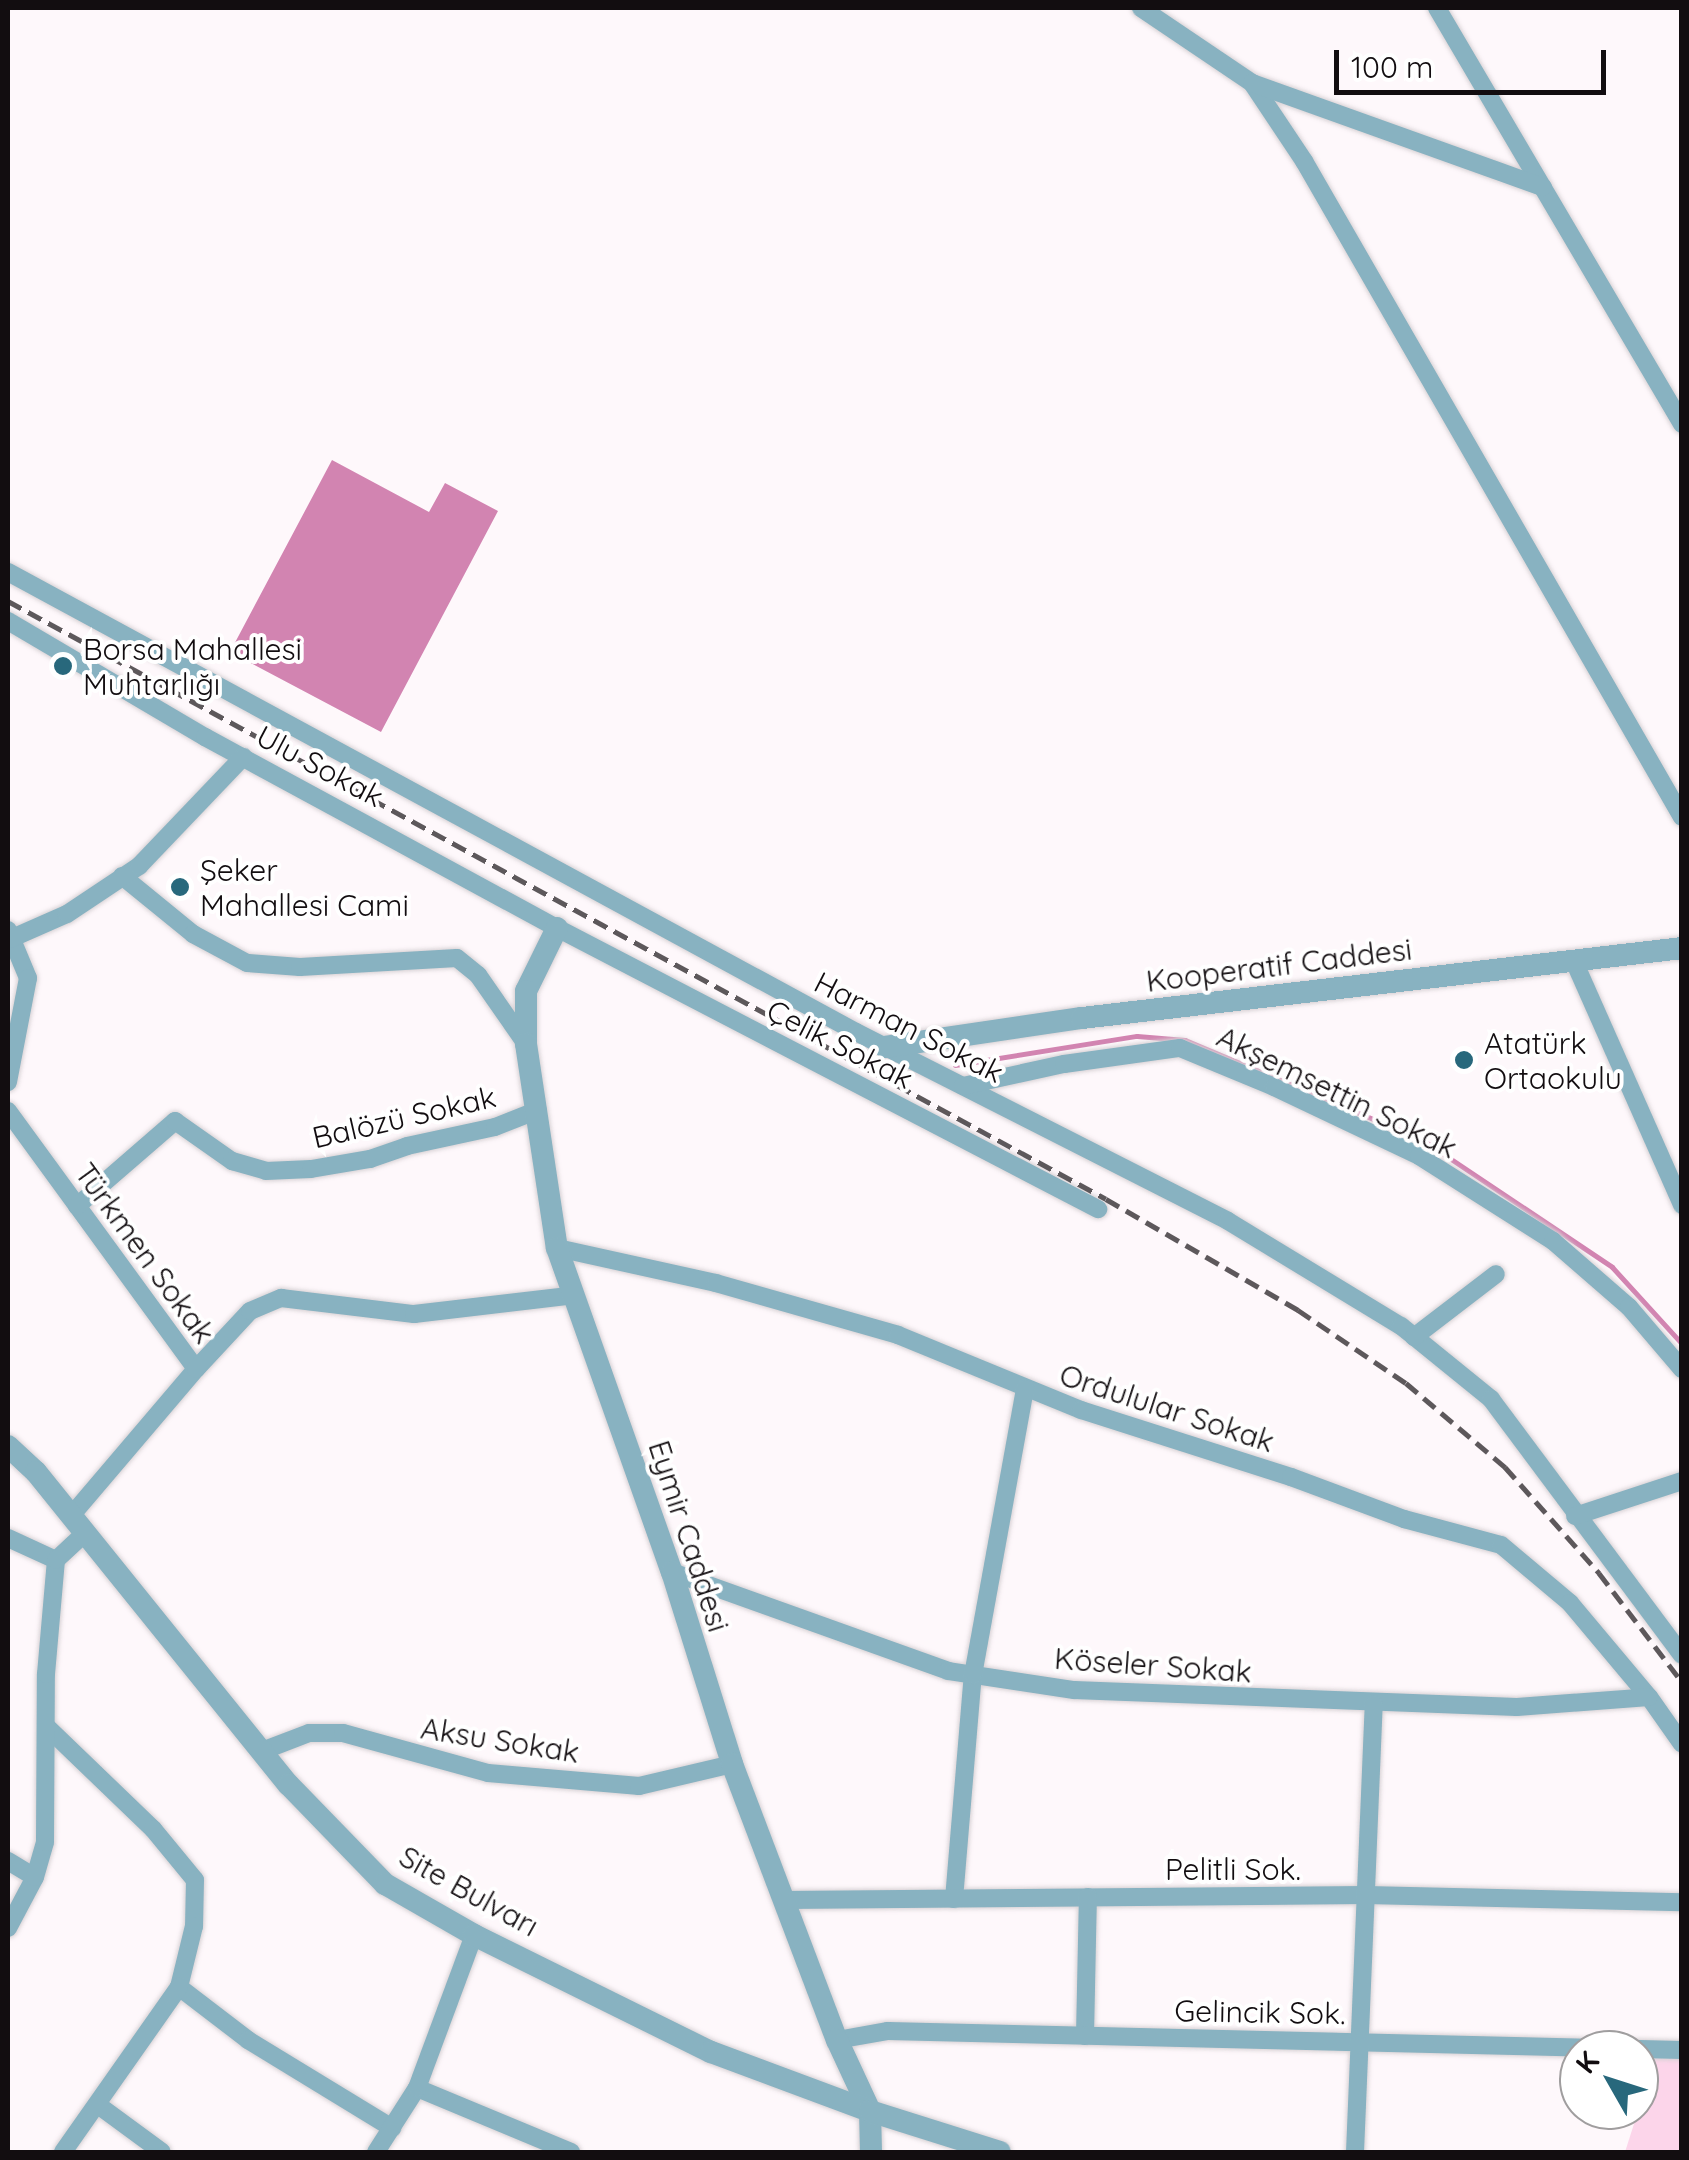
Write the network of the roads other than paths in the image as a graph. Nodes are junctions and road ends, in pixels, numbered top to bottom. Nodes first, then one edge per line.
1 (1141, 8) edge
2 (1437, 8) edge
3 (1252, 83) junction
4 (1543, 187) junction
5 (1682, 424) edge
6 (8, 572) edge
7 (8, 622) edge
8 (243, 757) junction
9 (1682, 817) edge
10 (122, 876) junction
11 (558, 928) junction
12 (9, 935) edge
13 (1682, 948) edge
14 (1574, 961) junction
15 (526, 1044) junction
16 (885, 1046) junction
17 (8, 1082) edge
18 (962, 1086) junction
19 (8, 1110) edge
20 (538, 1110) junction
21 (1682, 1205) edge
22 (77, 1206) junction
23 (1098, 1210) dead end
24 (557, 1248) junction
25 (1496, 1274) dead end
26 (575, 1295) junction
27 (1414, 1337) junction
28 (196, 1369) junction
29 (1682, 1369) edge
30 (1025, 1390) junction
31 (8, 1446) edge
32 (1682, 1481) edge
33 (1575, 1516) junction
34 (77, 1525) junction
35 (8, 1538) edge
36 (56, 1560) junction
37 (672, 1572) junction
38 (1682, 1654) edge
39 (973, 1675) junction
40 (1649, 1697) junction
41 (1374, 1704) junction
42 (48, 1728) junction
43 (1682, 1744) edge
44 (262, 1750) junction
45 (732, 1764) junction
46 (8, 1861) edge
47 (35, 1877) junction
48 (1366, 1895) junction
49 (1088, 1897) junction
50 (954, 1898) junction
51 (784, 1900) junction
52 (1682, 1902) edge
53 (8, 1928) edge
54 (474, 1934) junction
55 (179, 1986) junction
56 (1085, 2036) junction
57 (837, 2040) junction
58 (1359, 2042) junction
59 (1682, 2050) edge
60 (417, 2088) junction
61 (98, 2105) junction
62 (870, 2112) junction
63 (392, 2128) junction
64 (63, 2152) edge
65 (162, 2152) edge
66 (376, 2152) edge
67 (571, 2152) edge
68 (871, 2152) edge
69 (1000, 2152) edge
70 (1355, 2152) edge

1 - 3 street
2 - 4 street
3 - 4 street
3 - 9 street
4 - 5 street
6 - 16 street, Harman Sokak
7 - 8 street, Ulu Sokak
8 - 10 street
8 - 11 street, Ulu Sokak
10 - 12 street
10 - 15 street
11 - 15 street, Eymir Caddesi
11 - 23 street, Çelik Sokak
12 - 17 street
13 - 14 street, Kooperatif Caddesi
14 - 16 street, Kooperatif Caddesi
14 - 21 street
15 - 20 street, Eymir Caddesi
16 - 18 street, Harman Sokak
18 - 27 street, Harman Sokak
18 - 29 street, Akşemsettin Sokak
19 - 22 street, Türkmen Sokak
20 - 22 street, Balözü Sokak
20 - 24 street, Eymir Caddesi
22 - 28 street, Türkmen Sokak
24 - 26 street, Eymir Caddesi
24 - 30 street, Ordulular Sokak
25 - 27 street
26 - 28 street
26 - 37 street, Eymir Caddesi
27 - 33 street, Harman Sokak
28 - 34 street, Türkmen Sokak
30 - 39 street
30 - 40 street, Ordulular Sokak
31 - 34 street, Site Bulvarı
32 - 33 street
33 - 38 street, Harman Sokak
34 - 36 street, Türkmen Sokak
34 - 44 street, Site Bulvarı
35 - 36 street
36 - 42 street
37 - 39 street, Köseler Sokak
37 - 45 street, Eymir Caddesi
39 - 41 street, Köseler Sokak
39 - 50 street
40 - 41 street, Köseler Sokak
40 - 43 street, Ordulular Sokak
41 - 48 street
42 - 47 street
42 - 55 street
44 - 45 street, Aksu Sokak
44 - 54 street, Site Bulvarı
45 - 51 street, Eymir Caddesi
46 - 47 street
47 - 53 street
48 - 49 street, Pelitli Sok.
48 - 52 street, Pelitli Sok.
48 - 58 street
49 - 50 street, Pelitli Sok.
49 - 56 street
50 - 51 street, Pelitli Sok.
51 - 57 street, Eymir Caddesi
54 - 60 street
54 - 62 street, Site Bulvarı
55 - 61 street
55 - 63 street
56 - 57 street, Gelincik Sok.
56 - 58 street, Gelincik Sok.
57 - 62 street, Eymir Caddesi
58 - 59 street, Gelincik Sok.
58 - 70 street
60 - 63 street
60 - 67 street
61 - 64 street
61 - 65 street
62 - 68 street, Eymir Caddesi
62 - 69 street, Site Bulvarı
63 - 66 street

